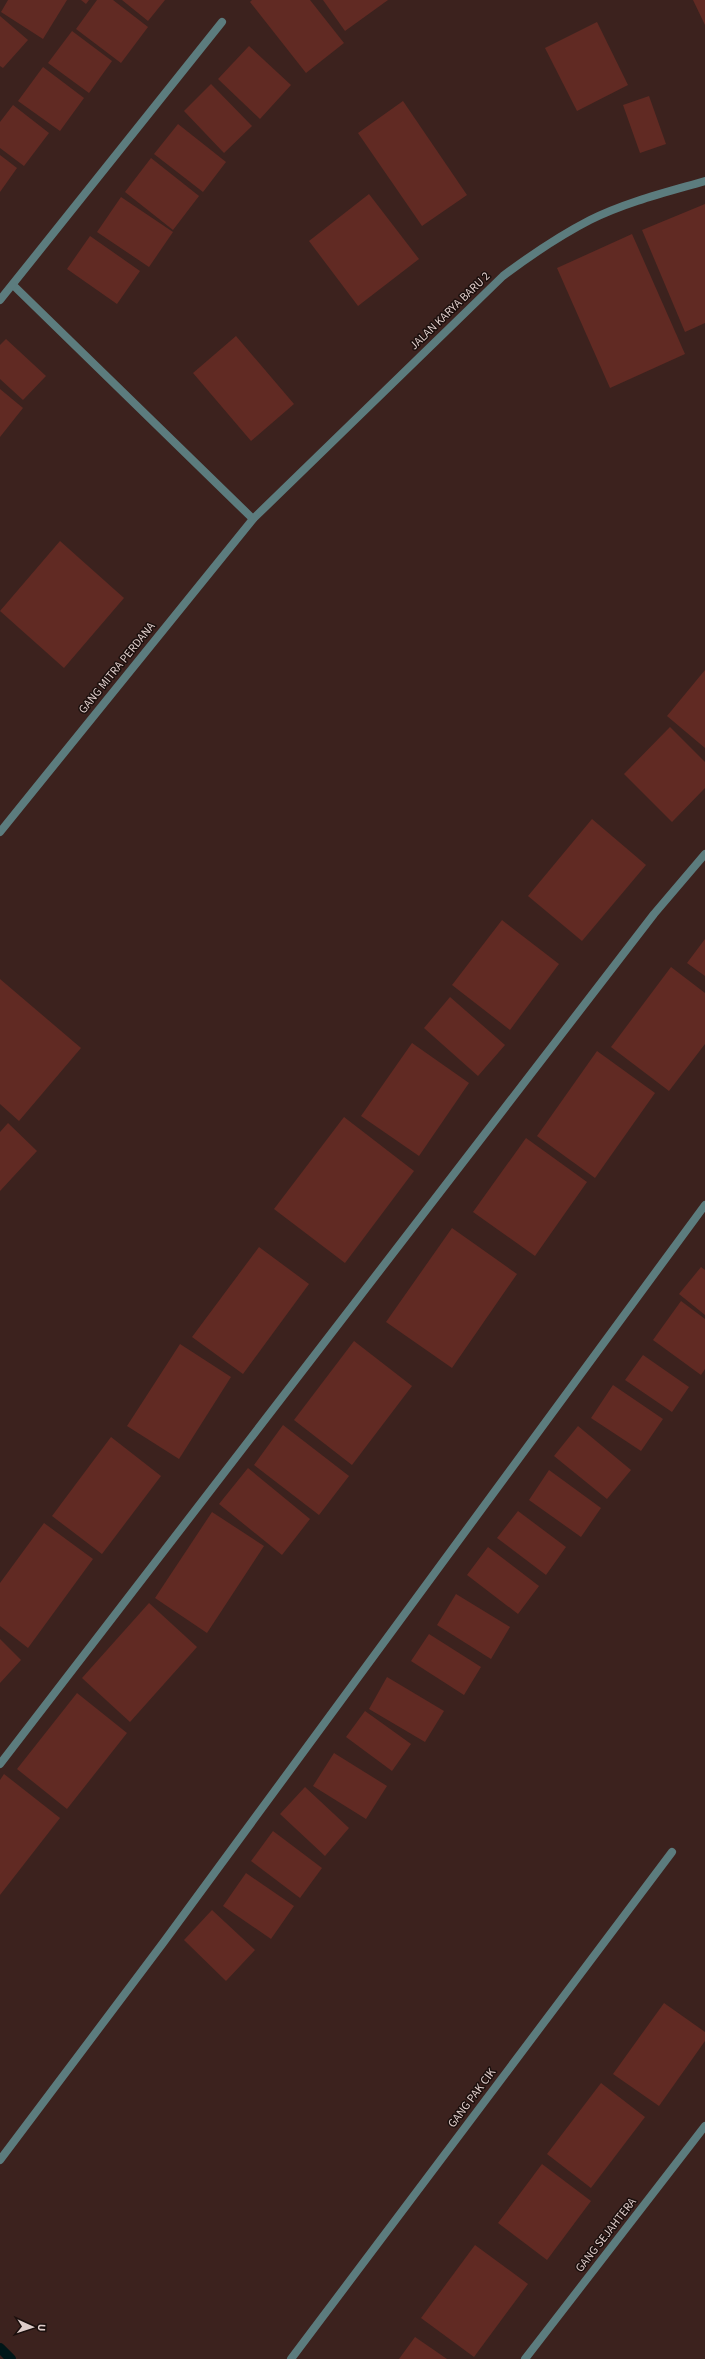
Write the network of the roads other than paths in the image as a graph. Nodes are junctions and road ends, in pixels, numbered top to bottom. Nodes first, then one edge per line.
1 (222, 22) dead end
2 (705, 181) edge
3 (13, 284) junction
4 (0, 300) edge
5 (253, 519) junction
6 (0, 832) edge
7 (705, 854) edge
8 (705, 1205) edge
9 (0, 1764) edge
10 (672, 1852) dead end
11 (705, 2126) edge
12 (0, 2160) edge
13 (291, 2359) edge
14 (525, 2359) edge

1 - 3 street
2 - 5 street, JALAN KARYA BARU 2
3 - 4 street
3 - 5 street
5 - 6 street, GANG MITRA PERDANA
7 - 9 street
8 - 12 street
10 - 13 street, GANG PAK CIK
11 - 14 street, GANG SEJAHTERA

